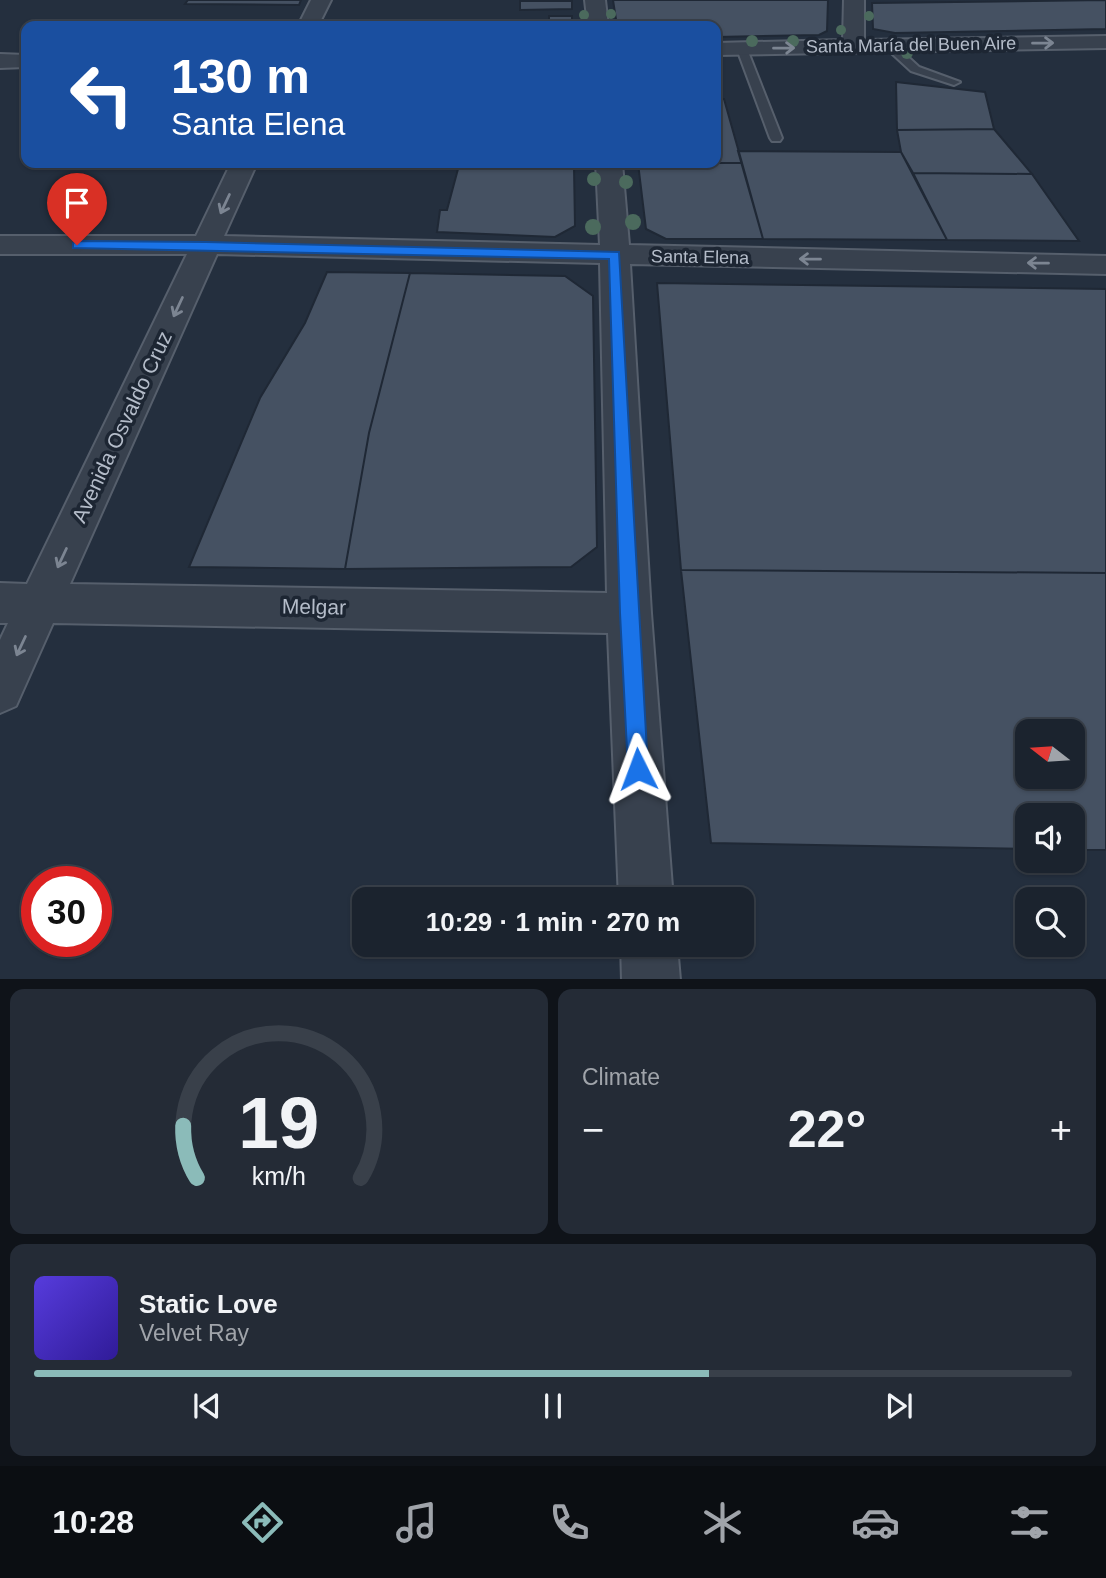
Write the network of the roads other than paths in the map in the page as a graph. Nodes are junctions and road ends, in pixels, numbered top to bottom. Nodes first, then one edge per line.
1 (321, 0) edge
2 (595, 0) edge
3 (854, 0) edge
4 (310, 21) edge
5 (597, 21) edge
6 (1106, 42) edge
7 (890, 46) junction
8 (853, 47) junction
9 (742, 48) junction
10 (721, 49) edge
11 (0, 61) edge
12 (21, 61) edge
13 (954, 82) dead end
14 (776, 138) dead end
15 (242, 168) edge
16 (608, 168) edge
17 (0, 245) edge
18 (206, 245) junction
19 (615, 255) junction
20 (1106, 265) edge
21 (21, 603) edge
22 (629, 613) junction
23 (0, 690) edge
24 (645, 887) edge
25 (650, 957) edge
26 (651, 979) edge

1 - 4 street
2 - 5 street
3 - 8 street
7 -> 6 street, Santa María del Buen Aire
7 - 8 street, Santa María del Buen Aire
7 - 13 lane
9 -> 8 street, Santa María del Buen Aire
9 - 10 street, Santa María del Buen Aire
9 - 14 lane
11 - 12 street
15 -> 18 street, Avenida Osvaldo Cruz
16 - 19 street
17 - 18 street, Santa Elena
18 - 19 street, Santa Elena
18 -> 21 street, Avenida Osvaldo Cruz
20 -> 19 street, Santa Elena
19 - 22 street
21 - 22 street, Melgar
21 -> 23 street, Avenida Osvaldo Cruz
22 - 24 street
25 - 26 street

